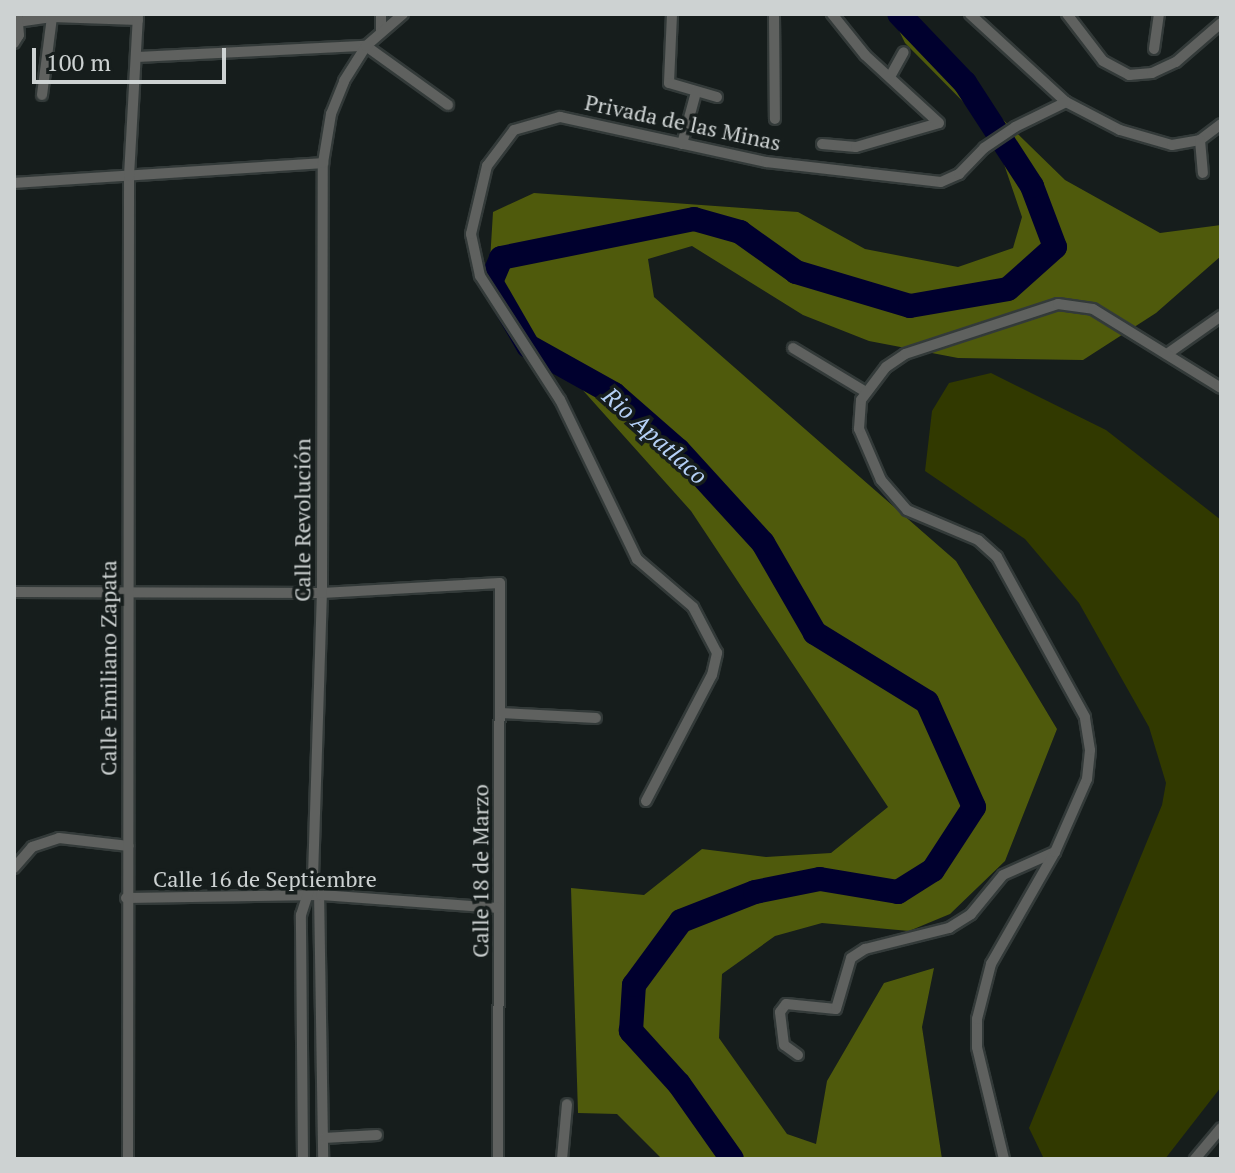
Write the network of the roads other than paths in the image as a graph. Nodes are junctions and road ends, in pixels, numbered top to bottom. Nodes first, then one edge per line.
1 (381, 14) edge
2 (403, 14) edge
3 (672, 14) edge
4 (774, 14) edge
5 (832, 14) edge
6 (970, 14) edge
7 (1067, 14) edge
8 (1159, 14) edge
9 (16, 16) edge
10 (52, 17) junction
11 (138, 17) edge
12 (1221, 23) edge
13 (381, 32) junction
14 (14, 43) edge
15 (366, 46) junction
16 (1154, 49) dead end
17 (904, 52) dead end
18 (137, 57) junction
19 (891, 75) junction
20 (696, 92) junction
21 (42, 95) dead end
22 (717, 97) dead end
23 (1066, 102) junction
24 (448, 105) dead end
25 (775, 119) dead end
26 (1221, 124) edge
27 (1200, 140) junction
28 (682, 144) junction
29 (822, 144) dead end
30 (323, 163) junction
31 (1203, 173) dead end
32 (129, 176) junction
33 (14, 183) edge
34 (1221, 316) edge
35 (793, 348) dead end
36 (1167, 354) junction
37 (1221, 388) edge
38 (866, 392) junction
39 (14, 592) edge
40 (127, 593) junction
41 (322, 593) junction
42 (501, 713) junction
43 (596, 718) dead end
44 (646, 801) dead end
45 (129, 846) junction
46 (1055, 852) junction
47 (14, 868) edge
48 (313, 877) junction
49 (304, 895) junction
50 (321, 895) junction
51 (126, 898) junction
52 (499, 908) junction
53 (798, 1055) dead end
54 (567, 1104) dead end
55 (1221, 1128) edge
56 (377, 1135) dead end
57 (324, 1138) junction
58 (128, 1159) edge
59 (303, 1159) edge
60 (323, 1159) edge
61 (498, 1159) edge
62 (562, 1159) edge
63 (1004, 1159) edge
64 (1195, 1159) edge

1 - 13 street
2 - 13 street, Calle Revolución
3 - 20 street
4 - 25 street
5 - 19 street
6 - 23 street
7 - 12 street
8 - 16 street
9 - 10 street
9 - 14 street
10 - 11 street
10 - 21 street
11 - 18 street, Calle Emiliano Zapata
13 - 15 street, Calle Revolución
15 - 18 street
15 - 24 street
15 - 30 street, Calle Revolución
17 - 19 street
18 - 32 street, Calle Emiliano Zapata
19 - 29 street
20 - 22 street
20 - 28 street
23 - 27 street
23 - 28 street, Privada de las Minas
26 - 27 street
27 - 31 street
28 - 44 street, Privada de las Minas
30 - 32 street
30 - 41 street, Calle Revolución
32 - 33 street
32 - 40 street, Calle Emiliano Zapata
34 - 36 street
35 - 38 street
36 - 37 street
36 - 38 street
38 - 46 street
39 - 40 street
40 - 41 street
40 - 45 street, Calle Emiliano Zapata
41 - 42 street, Calle 18 de Marzo
41 - 48 street, Calle Revolución
42 - 43 street
42 - 52 street, Calle 18 de Marzo
45 - 47 street
45 - 51 street, Calle Emiliano Zapata
46 - 53 street
46 - 63 street
48 - 49 street, Calle Revolución
48 - 50 street, Calle Revolución
49 - 50 street, Calle 16 de Septiembre
49 - 51 street, Calle 16 de Septiembre
49 - 59 street, Calle Revolución
50 - 52 street, Calle 16 de Septiembre
50 - 57 street, Calle Revolución
51 - 58 street, Calle Emiliano Zapata
52 - 61 street, Calle 18 de Marzo
54 - 62 street
55 - 64 street
56 - 57 street
57 - 60 street, Calle Revolución

